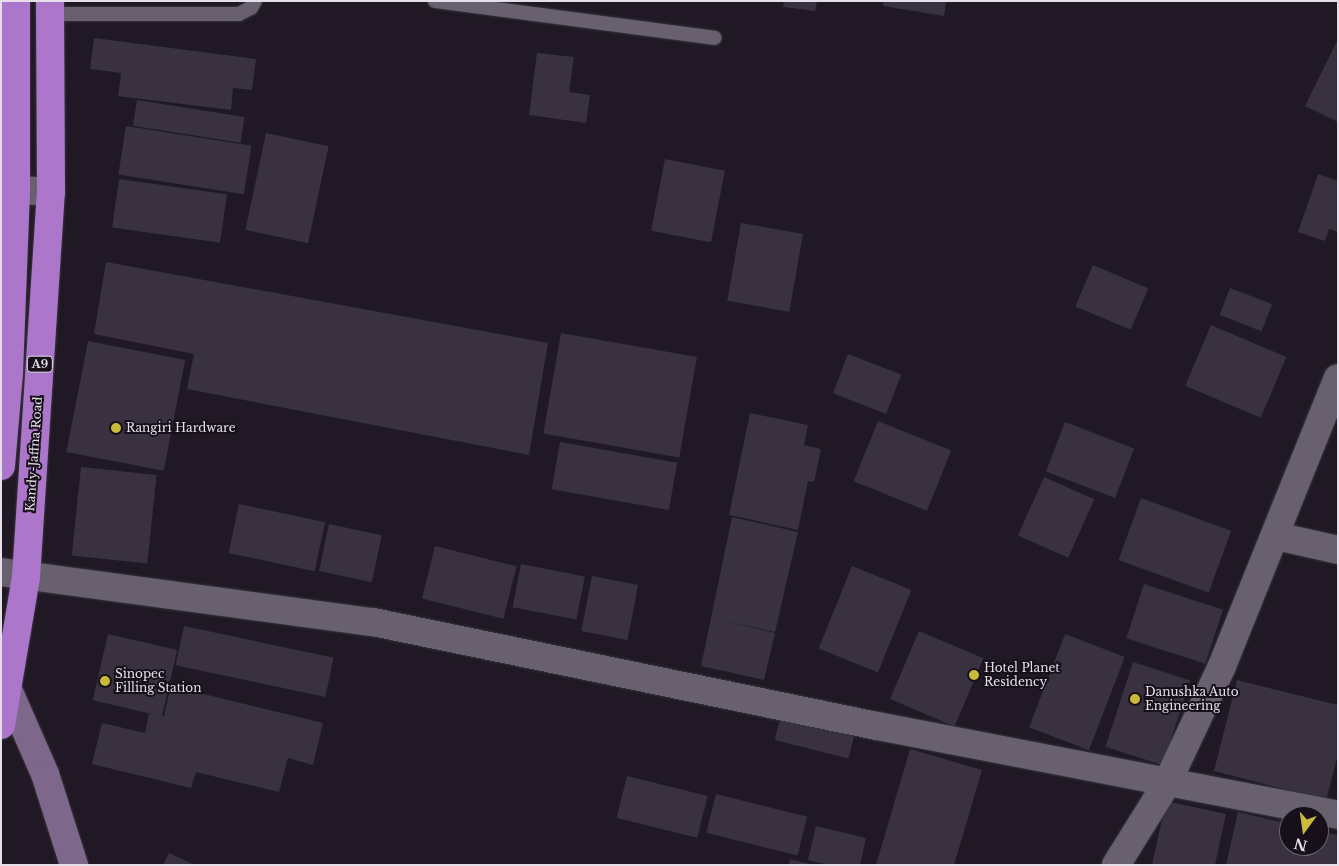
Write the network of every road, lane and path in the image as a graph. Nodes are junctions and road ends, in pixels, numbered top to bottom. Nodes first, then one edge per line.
1 (16, 1) edge
2 (255, 1) edge
3 (435, 1) edge
4 (50, 8) edge
5 (715, 38) dead end
6 (8, 190) edge
7 (51, 192) junction
8 (1338, 378) edge
9 (1, 466) edge
10 (1276, 536) junction
11 (1338, 550) edge
12 (14, 574) edge
13 (8, 692) junction
14 (1, 725) edge
15 (1167, 784) junction
16 (1338, 815) edge
17 (74, 865) edge
18 (1116, 865) edge

1 - 6 highway, A9
2 - 4 lane
3 - 5 lane
4 - 7 highway, Kandy-Jaffna Road / A9
6 - 7 street
6 - 9 highway, A9
7 - 12 highway, Kandy-Jaffna Road / A9
8 - 10 street
10 - 11 street
10 - 15 street
12 - 13 highway, Kandy-Jaffna Road / A9
12 - 15 street
13 - 14 highway, Kandy-Jaffna Road / A9
13 - 17 street
15 - 16 street
15 - 18 street

